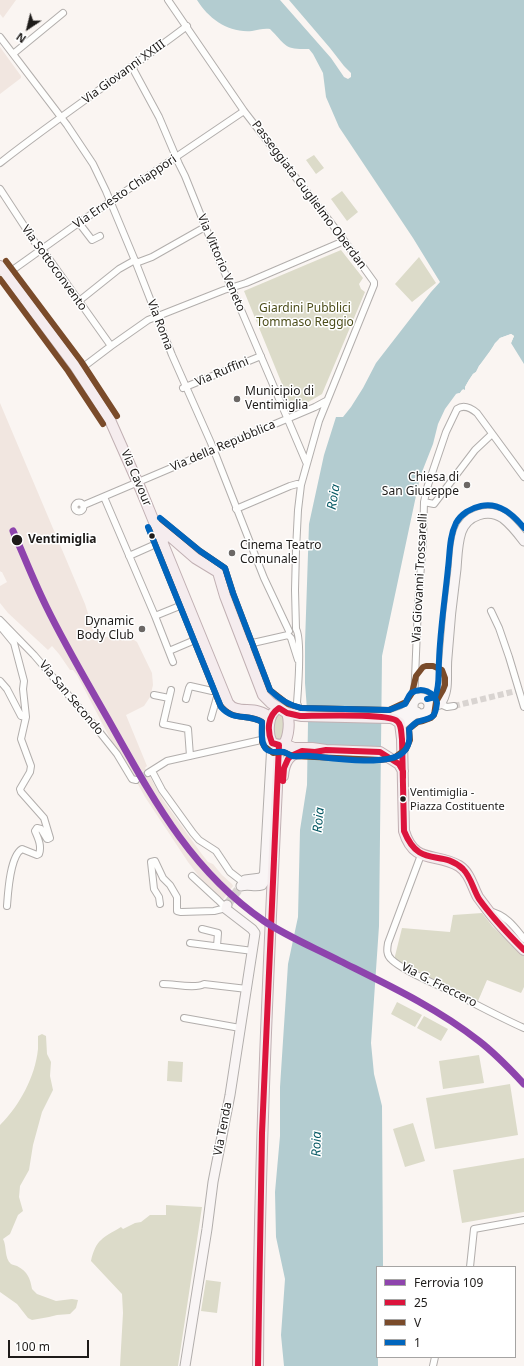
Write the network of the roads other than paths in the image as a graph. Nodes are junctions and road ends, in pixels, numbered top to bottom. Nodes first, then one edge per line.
1 (168, 0) edge
2 (63, 13) dead end
3 (187, 26) junction
4 (0, 37) edge
5 (13, 54) junction
6 (132, 67) junction
7 (244, 111) junction
8 (61, 117) junction
9 (176, 157) junction
10 (0, 163) edge
11 (0, 189) edge
12 (110, 202) junction
13 (79, 223) junction
14 (205, 227) junction
15 (100, 236) dead end
16 (344, 241) junction
17 (42, 250) junction
18 (136, 261) junction
19 (0, 266) edge
20 (3, 277) edge
21 (231, 288) junction
22 (79, 301) junction
23 (157, 316) junction
24 (111, 346) junction
25 (261, 356) junction
26 (78, 371) junction
27 (185, 388) junction
28 (328, 398) junction
29 (309, 410) junction
30 (287, 418) junction
31 (319, 421) junction
32 (492, 434) junction
33 (213, 450) junction
34 (306, 462) junction
35 (524, 477) edge
36 (138, 482) junction
37 (301, 485) junction
38 (104, 496) junction
39 (424, 502) junction
40 (84, 505) dead end
41 (236, 509) junction
42 (167, 540) junction
43 (524, 540) edge
44 (129, 556) junction
45 (187, 603) junction
46 (491, 611) dead end
47 (155, 616) junction
48 (0, 620) edge
49 (0, 626) edge
50 (297, 632) junction
51 (289, 635) junction
52 (202, 637) junction
53 (244, 645) junction
54 (169, 651) junction
55 (298, 661) junction
56 (174, 662) dead end
57 (0, 681) edge
58 (171, 690) dead end
59 (223, 690) junction
60 (154, 694) dead end
61 (264, 695) junction
62 (169, 698) junction
63 (186, 699) dead end
64 (298, 703) junction
65 (440, 704) junction
66 (454, 706) tunnel mouth
67 (415, 707) junction
68 (429, 707) junction
69 (524, 707) edge
70 (256, 710) junction
71 (283, 710) junction
72 (302, 714) junction
73 (26, 717) junction
74 (211, 718) dead end
75 (270, 718) junction
76 (387, 718) junction
77 (401, 725) junction
78 (402, 739) junction
79 (279, 743) junction
80 (326, 750) junction
81 (392, 754) junction
82 (190, 756) junction
83 (402, 771) junction
84 (136, 780) dead end
85 (276, 801) junction
86 (420, 855) junction
87 (192, 876) dead end
88 (241, 886) joint
89 (160, 904) dead end
90 (7, 906) dead end
91 (226, 907) junction
92 (488, 911) junction
93 (202, 929) dead end
94 (524, 939) edge
95 (190, 943) dead end
96 (218, 946) junction
97 (524, 950) edge
98 (253, 951) junction
99 (163, 984) dead end
100 (247, 989) junction
101 (184, 1018) dead end
102 (240, 1028) junction
103 (524, 1028) edge
104 (524, 1220) edge
105 (470, 1266) edge
106 (258, 1330) junction
107 (185, 1366) edge
108 (253, 1366) edge
109 (258, 1366) edge
110 (262, 1366) edge

1 - 3 street, Passeggiata Guglielmo Oberdan
2 - 5 street
3 - 6 street, Via Giovanni XXIII
3 - 7 street, Passeggiata Guglielmo Oberdan
4 - 5 street, Via Roma
5 - 8 street, Via Roma
6 - 8 street, Via Giovanni XXIII
6 - 9 street, Via Vittorio Veneto
7 - 9 street, Via Ernesto Chiappori
7 - 16 street, Passeggiata Guglielmo Oberdan
8 - 10 street, Via Giovanni XXIII
8 - 12 street, Via Roma
9 - 12 street, Via Ernesto Chiappori
9 - 14 street, Via Vittorio Veneto
11 - 17 street, Via Sottoconvento
12 - 13 street, Via Ernesto Chiappori
12 - 18 street, Via Roma
13 - 15 street
13 - 17 street, Via Ernesto Chiappori
14 - 18 street
14 - 21 street, Via Vittorio Veneto
16 - 21 street
16 - 28 street, Passeggiata Guglielmo Oberdan
17 - 20 street, Via Ernesto Chiappori
17 - 22 street, Via Sottoconvento
18 - 22 street
18 - 23 street, Via Roma
19 - 20 main road, Via Cavour
20 - 26 main road, Via Cavour
21 - 23 street
21 - 25 street, Via Vittorio Veneto
22 - 24 street, Via Sottoconvento
23 - 24 street
23 - 27 street, Via Roma
24 - 26 street
25 - 27 street, Via Ruffini
25 - 30 street, Via Vittorio Veneto
26 - 36 main road, Via Cavour
27 - 33 street, Via Roma
28 - 29 street, Via della Repubblica
28 - 31 street
29 - 30 street, Via della Repubblica
29 - 31 street
30 - 33 street, Via della Repubblica
30 - 34 street, Via Vittorio Veneto
31 - 34 street
32 - 35 street
32 - 39 street
32 - 39 street, Via Giovanni Trossarelli
33 - 36 street, Via della Repubblica
33 - 41 street, Via Roma
34 - 37 street
36 - 38 street, Via della Repubblica
36 - 42 main road, Via Cavour
37 - 41 street
37 - 50 street
38 - 40 street, Via della Repubblica
38 - 44 street
39 - 67 street, Via Giovanni Trossarelli
41 - 51 street, Via Roma
42 - 44 street
42 - 45 main road
42 - 53 main road
43 - 65 main road
44 - 47 street
45 - 47 street
45 - 52 main road
46 - 69 street
47 - 54 street
48 - 84 street, Via San Secondo
49 - 73 street
50 - 51 street
50 - 51 street
50 - 55 street
51 - 53 street
51 - 55 street, Via Roma
52 - 54 street
52 - 59 main road
53 - 61 main road
54 - 56 street
55 - 64 street
57 - 73 street
58 - 62 street
59 - 63 street
59 - 70 main road
59 - 74 street
60 - 62 street
61 - 70 main road
61 - 71 main road
62 - 82 street
64 - 71 street
64 - 72 street
65 - 66 street
65 - 68 main road
67 - 68 main road
67 - 68 main road
67 - 76 main road
67 - 77 main road
70 - 75 main road
71 - 72 main road
71 - 75 main road
71 - 79 main road
72 - 76 main road
73 - 90 street
75 - 79 main road
76 - 77 main road
77 - 78 main road
78 - 81 main road
78 - 83 main road
79 - 80 main road
79 - 82 street
79 - 85 main road
79 - 88 main road
80 - 81 main road
80 - 85 main road
81 - 83 main road
82 - 88 street
83 - 86 main road
85 - 106 main road
86 - 92 main road
86 - 103 street, Via G. Freccero
87 - 91 street
89 - 91 street
91 - 98 main road, Via Tenda
92 - 94 street
92 - 97 main road
93 - 96 street
95 - 96 street
96 - 98 street
98 - 100 main road, Via Tenda
99 - 100 street
100 - 102 main road, Via Tenda
101 - 102 street
102 - 107 main road, Via Tenda
104 - 105 street
106 - 108 main road
106 - 109 main road
106 - 110 main road

